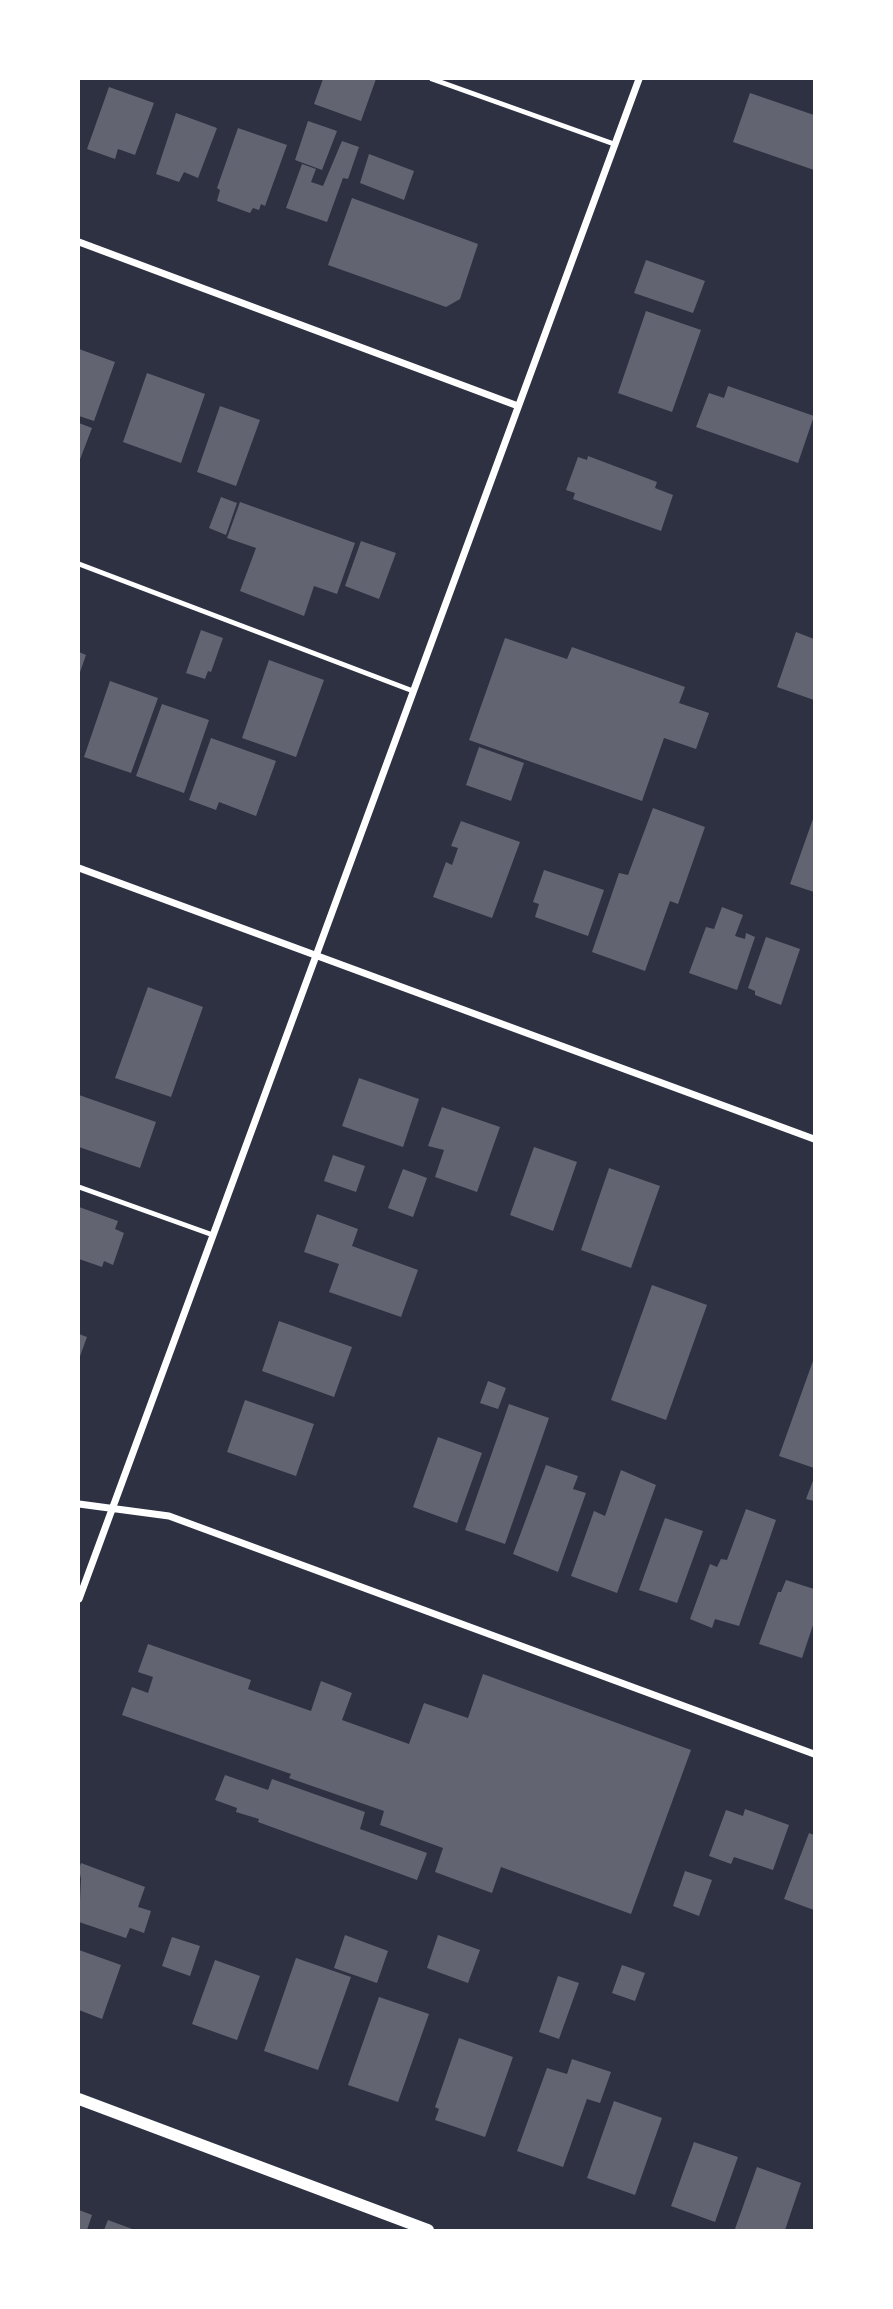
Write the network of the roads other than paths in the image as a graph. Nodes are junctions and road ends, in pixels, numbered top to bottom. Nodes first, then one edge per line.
1 (432, 79) edge
2 (639, 79) edge
3 (614, 144) junction
4 (79, 242) edge
5 (518, 407) junction
6 (79, 564) edge
7 (413, 691) junction
8 (79, 868) edge
9 (315, 955) junction
10 (814, 1139) edge
11 (79, 1187) edge
12 (213, 1235) junction
13 (79, 1504) edge
14 (112, 1510) junction
15 (79, 1599) edge
16 (814, 1754) edge
17 (79, 2099) edge
18 (428, 2230) edge

1 - 3 lane
2 - 3 street
3 - 5 street
4 - 5 street
5 - 7 street
6 - 7 lane
7 - 9 street
8 - 9 street
9 - 10 street
9 - 12 street
11 - 12 lane
12 - 14 street
13 - 14 street
14 - 15 street
14 - 16 street
17 - 18 street

